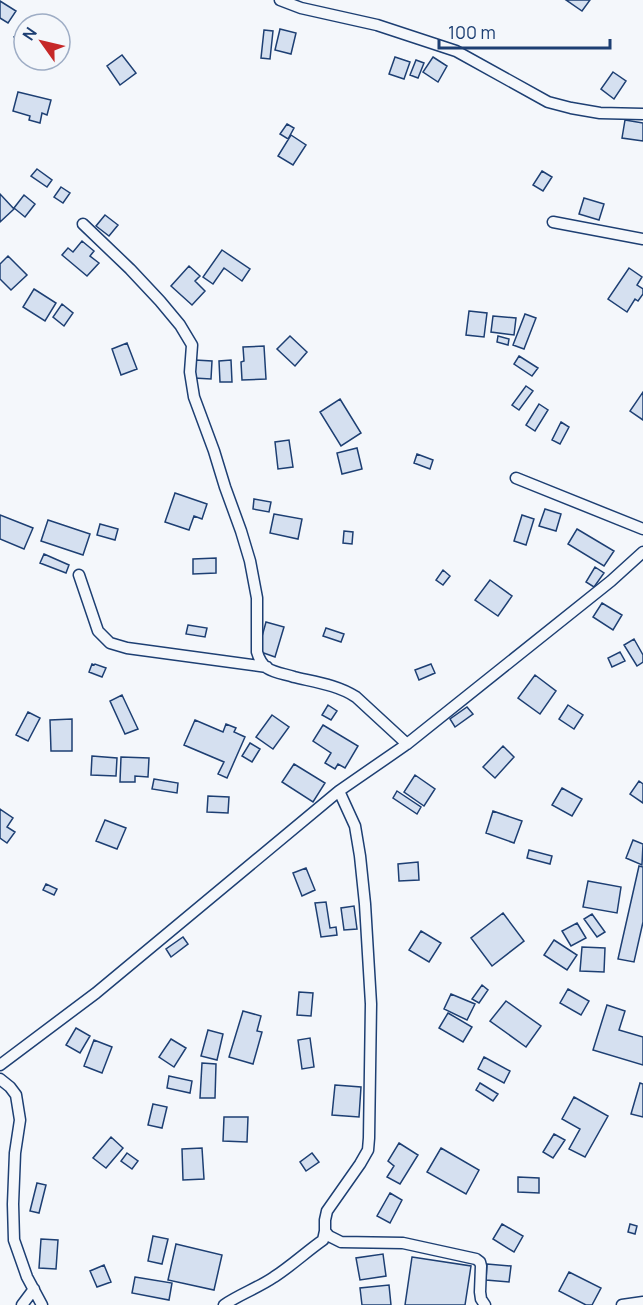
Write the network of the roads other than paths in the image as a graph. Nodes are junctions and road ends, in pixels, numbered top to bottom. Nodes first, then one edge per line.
1 (280, 0) edge
2 (643, 114) edge
3 (554, 222) dead end
4 (83, 224) dead end
5 (643, 239) edge
6 (516, 478) dead end
7 (643, 529) edge
8 (643, 552) edge
9 (79, 574) dead end
10 (267, 667) junction
11 (407, 744) junction
12 (339, 791) junction
13 (0, 1065) edge
14 (0, 1079) edge
15 (325, 1231) junction
16 (33, 1289) junction
17 (643, 1302) edge
18 (22, 1305) edge
19 (42, 1305) edge
20 (224, 1305) edge
21 (485, 1305) edge
22 (622, 1305) edge

1 - 2 street
3 - 5 street
4 - 10 street
6 - 7 street
8 - 11 street
9 - 10 street
10 - 11 street
11 - 12 street
12 - 13 street
12 - 15 street
14 - 16 street
15 - 20 street
15 - 21 street
16 - 18 street
16 - 19 street
17 - 22 street

